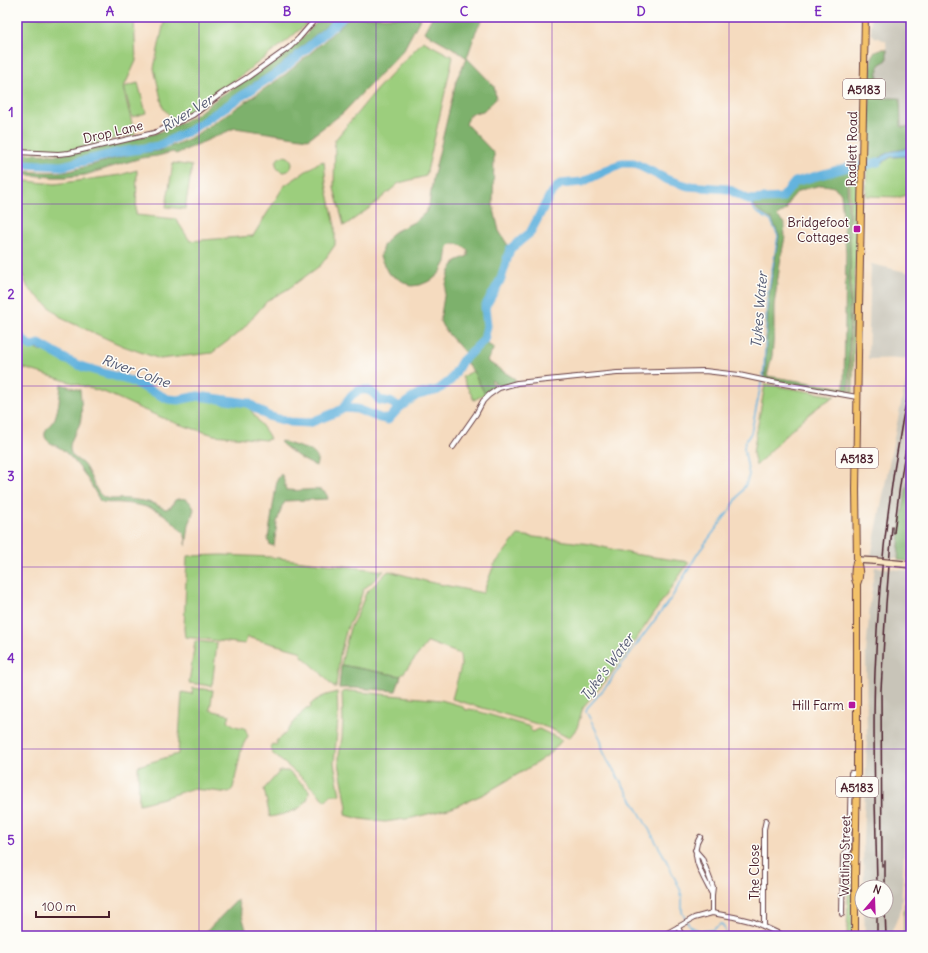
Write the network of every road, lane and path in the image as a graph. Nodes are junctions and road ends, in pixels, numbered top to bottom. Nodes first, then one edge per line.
1 (319, 17) edge
2 (865, 17) edge
3 (17, 152) edge
4 (857, 397) junction
5 (453, 448) dead end
6 (857, 560) junction
7 (911, 565) edge
8 (766, 820) dead end
9 (700, 837) dead end
10 (852, 851) junction
11 (712, 913) junction
12 (842, 914) dead end
13 (764, 926) junction
14 (678, 927) junction
15 (662, 936) edge
16 (682, 936) edge
17 (784, 936) edge
18 (856, 936) edge

1 - 3 street, Drop Lane
2 - 4 main road, Radlett Road / A5183
4 - 5 street
4 - 6 main road, A5183
6 - 7 main road, bridge
6 - 10 main road, Watling Street / A5183
8 - 13 street, The Close
9 - 11 street
10 - 12 street
10 - 18 main road, Watling Street / A5183
11 - 13 street
11 - 14 street
13 - 17 street
14 - 15 street
14 - 16 street

